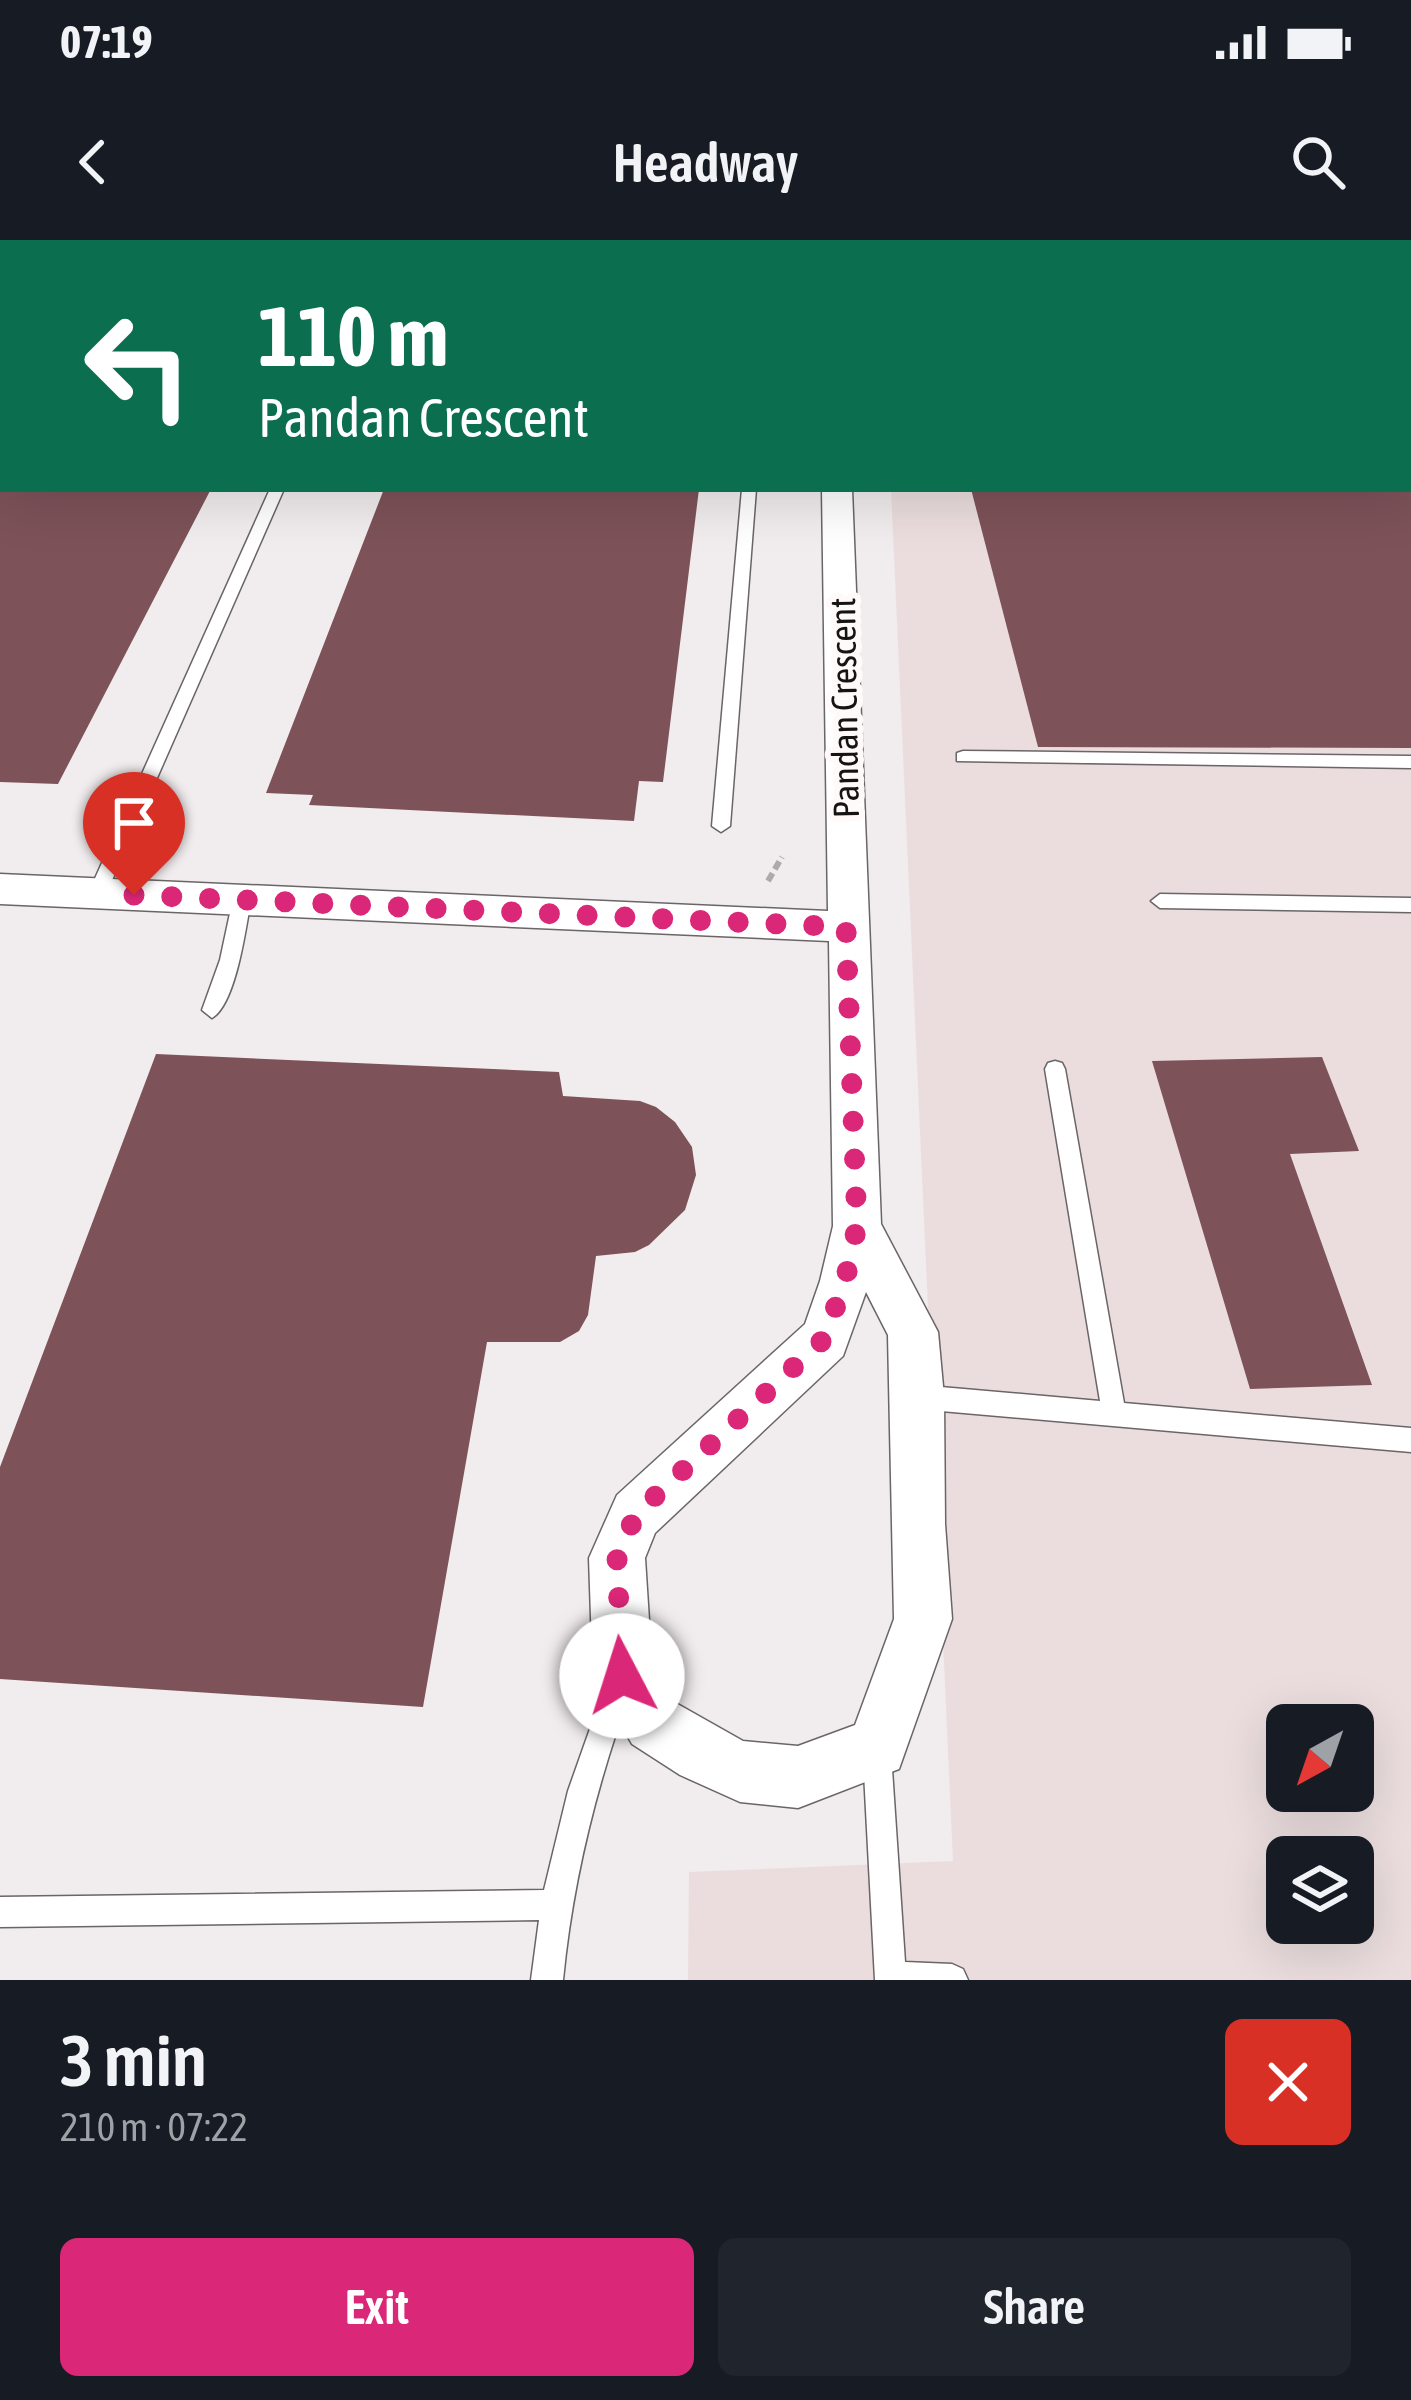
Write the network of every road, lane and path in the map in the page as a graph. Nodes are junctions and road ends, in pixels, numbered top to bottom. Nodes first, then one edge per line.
1 (277, 492) edge
2 (749, 492) edge
3 (837, 492) edge
4 (963, 757) dead end
5 (1411, 762) edge
6 (721, 826) dead end
7 (0, 889) edge
8 (98, 894) junction
9 (242, 899) junction
10 (1160, 901) dead end
11 (1411, 905) edge
12 (846, 927) junction
13 (212, 1010) dead end
14 (1055, 1069) dead end
15 (857, 1226) junction
16 (918, 1397) junction
17 (1114, 1414) junction
18 (1411, 1440) edge
19 (622, 1676) junction
20 (877, 1747) junction
21 (554, 1905) junction
22 (0, 1912) edge
23 (891, 1979) edge
24 (547, 1980) edge
25 (952, 1980) edge

1 - 8 lane
2 - 6 lane
3 - 12 street, Pandan Crescent
4 - 5 lane
7 - 8 street
8 - 9 street
9 - 12 street
9 - 13 lane
10 - 11 lane
12 - 15 street, Pandan Crescent
14 - 17 lane
15 - 16 street, Pandan Crescent
15 - 19 street, Pandan Crescent
16 - 17 lane
16 - 20 street, Pandan Crescent
17 - 18 lane
19 - 20 street
19 - 21 lane
20 - 23 lane
21 - 22 lane
21 - 24 lane
23 - 25 lane

